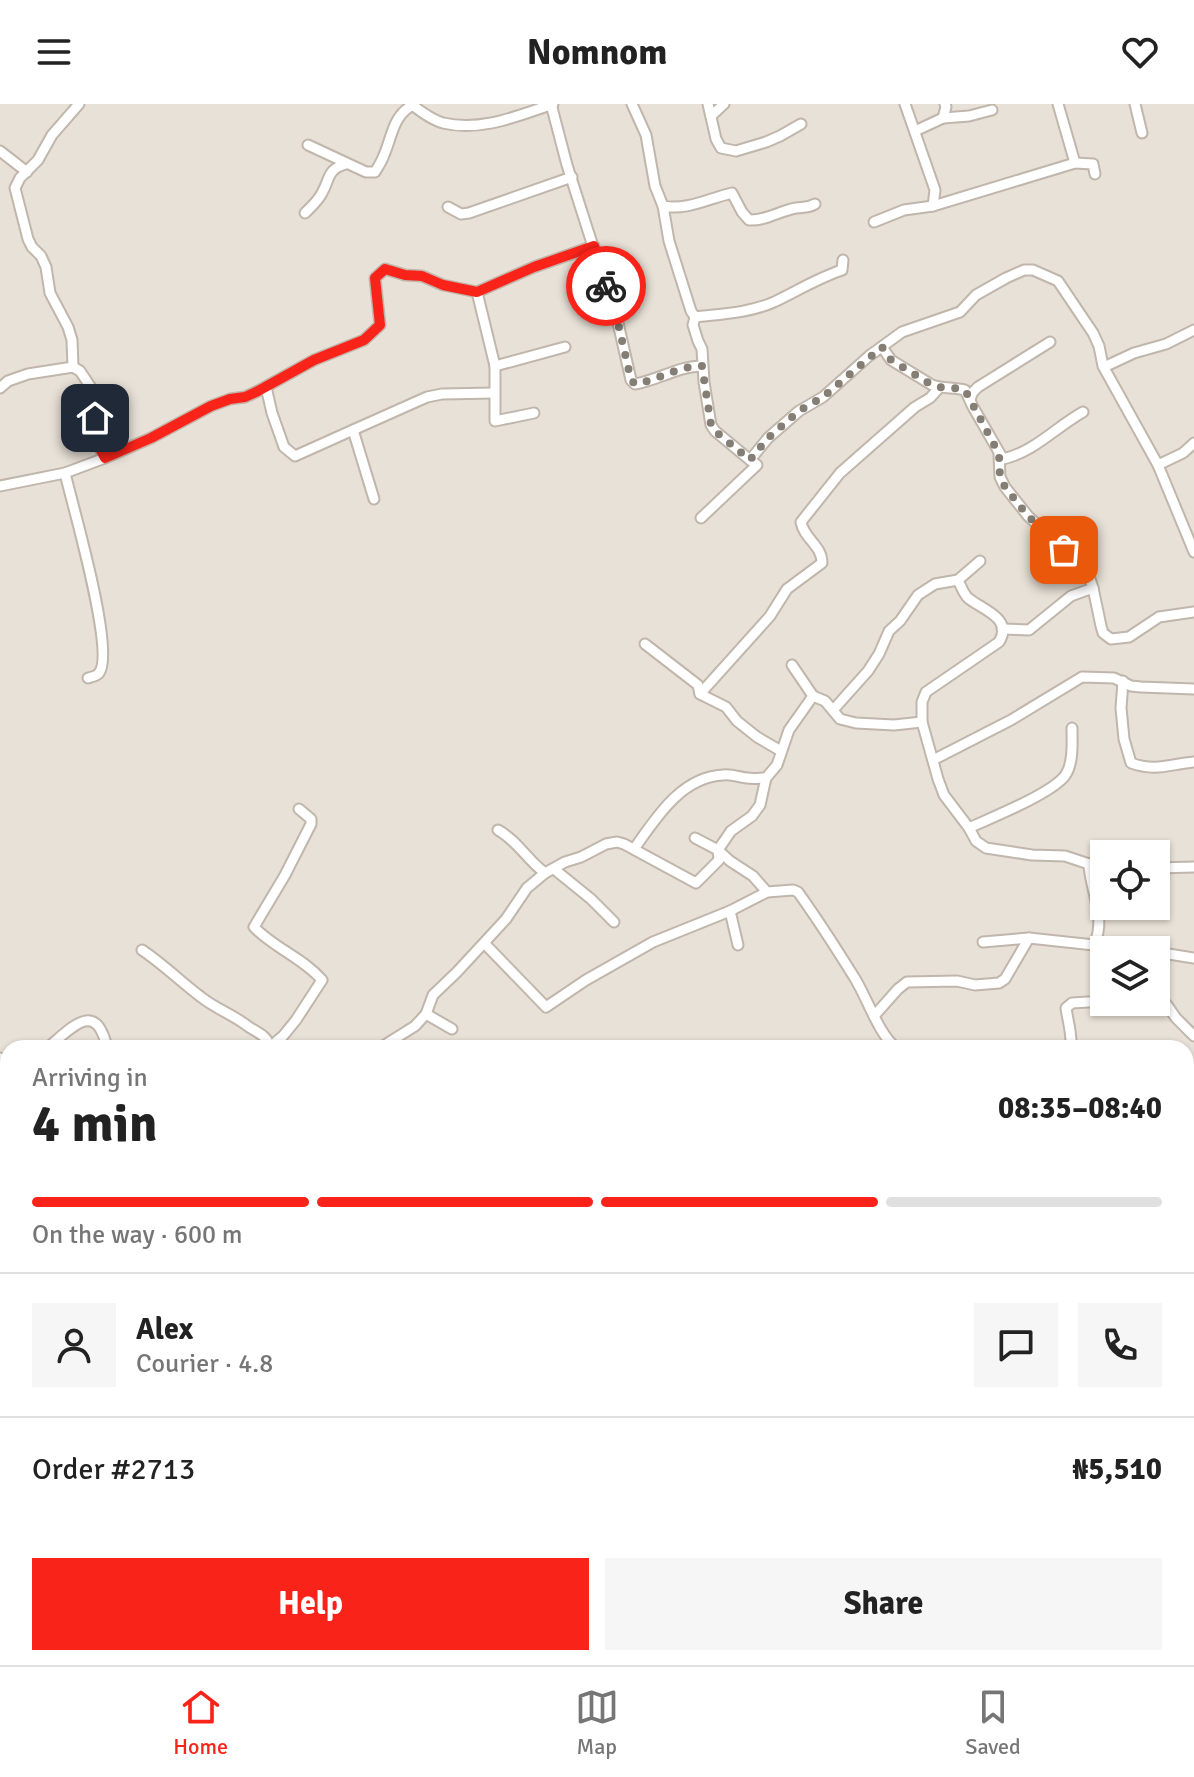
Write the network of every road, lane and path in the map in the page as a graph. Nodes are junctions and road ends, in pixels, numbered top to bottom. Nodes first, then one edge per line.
1 (79, 104) edge
2 (552, 104) edge
3 (632, 104) edge
4 (708, 104) edge
5 (724, 104) edge
6 (905, 104) edge
7 (945, 104) edge
8 (1058, 104) edge
9 (1135, 104) edge
10 (412, 105) edge
11 (992, 110) dead end
12 (711, 116) junction
13 (943, 118) junction
14 (801, 124) dead end
15 (915, 131) junction
16 (1142, 133) dead end
17 (308, 145) dead end
18 (0, 151) edge
19 (1075, 163) junction
20 (346, 164) junction
21 (27, 172) junction
22 (1095, 174) dead end
23 (572, 177) junction
24 (815, 204) dead end
25 (663, 206) junction
26 (933, 206) junction
27 (448, 207) dead end
28 (305, 213) dead end
29 (874, 222) dead end
30 (594, 246) junction
31 (843, 260) dead end
32 (477, 292) junction
33 (695, 317) junction
34 (1194, 330) edge
35 (1050, 342) dead end
36 (565, 347) dead end
37 (882, 347) junction
38 (495, 366) junction
39 (702, 366) junction
40 (73, 367) junction
41 (1104, 367) junction
42 (266, 387) junction
43 (0, 388) edge
44 (939, 388) junction
45 (494, 393) junction
46 (969, 394) junction
47 (1083, 412) dead end
48 (534, 413) dead end
49 (353, 430) junction
50 (1194, 443) edge
51 (999, 454) junction
52 (105, 458) junction
53 (750, 460) junction
54 (1158, 465) junction
55 (65, 473) junction
56 (0, 486) edge
57 (374, 499) dead end
58 (701, 518) dead end
59 (1190, 530) edge
60 (1194, 552) edge
61 (980, 561) dead end
62 (958, 580) junction
63 (1093, 588) junction
64 (1194, 612) edge
65 (1002, 629) junction
66 (645, 644) dead end
67 (792, 665) dead end
68 (88, 678) dead end
69 (1123, 681) junction
70 (1194, 689) edge
71 (700, 694) junction
72 (813, 696) junction
73 (834, 709) junction
74 (922, 722) junction
75 (1072, 728) dead end
76 (781, 751) junction
77 (933, 760) junction
78 (1194, 762) edge
79 (766, 778) junction
80 (299, 809) dead end
81 (969, 828) junction
82 (498, 830) dead end
83 (695, 838) dead end
84 (634, 849) junction
85 (718, 850) junction
86 (1089, 864) joint
87 (1194, 867) edge
88 (1170, 868) edge
89 (550, 871) junction
90 (767, 892) junction
91 (730, 911) junction
92 (614, 922) dead end
93 (1097, 936) edge
94 (1029, 938) junction
95 (983, 942) dead end
96 (484, 943) junction
97 (738, 945) dead end
98 (1090, 945) edge
99 (142, 950) dead end
100 (1170, 954) edge
101 (1194, 958) edge
102 (1090, 1002) edge
103 (1170, 1009) edge
104 (426, 1014) junction
105 (874, 1016) junction
106 (452, 1029) dead end
107 (1194, 1036) edge
108 (57, 1040) edge
109 (104, 1040) edge
110 (269, 1040) edge
111 (279, 1040) edge
112 (393, 1040) edge
113 (888, 1040) edge
114 (1071, 1040) edge

1 - 21 street
2 - 10 street
2 - 23 street
3 - 25 street
4 - 12 street
5 - 12 street
6 - 15 street
7 - 13 street
8 - 19 street
9 - 16 street
10 - 20 street
11 - 13 street
12 - 14 street
13 - 15 street
15 - 26 street
17 - 20 street
18 - 21 street
19 - 22 street
19 - 26 street
20 - 28 street
21 - 40 street
23 - 27 street
23 - 30 street
24 - 25 street
25 - 33 street
26 - 29 street
30 - 32 street
30 - 39 street
31 - 33 street
32 - 38 street
32 - 42 street
33 - 39 street
34 - 41 street
35 - 46 street
36 - 38 street
37 - 41 street
37 - 44 street
37 - 53 street
38 - 45 street
39 - 53 street
40 - 43 street
40 - 52 street
41 - 54 street
42 - 49 street
42 - 52 street
44 - 46 street
44 - 71 street
45 - 48 street
45 - 49 street
46 - 51 street
47 - 51 street
49 - 57 street
50 - 54 street
51 - 63 street
52 - 55 street
53 - 58 street
54 - 59 street
55 - 56 street
55 - 68 street
59 - 60 street
61 - 62 street
62 - 65 street
62 - 73 street
63 - 64 street
63 - 65 street
65 - 74 street
66 - 71 street
67 - 72 street
69 - 70 street
69 - 77 street
69 - 78 street
71 - 76 street
72 - 73 street
72 - 76 street
73 - 74 street
74 - 77 street
75 - 81 street
76 - 79 street
77 - 81 street
79 - 84 street
79 - 85 street
80 - 111 street
81 - 86 street
82 - 89 street
83 - 85 street
84 - 85 street
84 - 89 street
85 - 90 street
86 - 93 street
87 - 88 street
89 - 92 street
89 - 96 street
90 - 91 street
90 - 105 street
91 - 96 street
91 - 97 street
94 - 95 street
94 - 98 street
94 - 105 street
96 - 104 street
99 - 110 street
100 - 101 street
102 - 114 street
103 - 107 street
104 - 106 street
104 - 112 street
105 - 113 street
108 - 109 street

